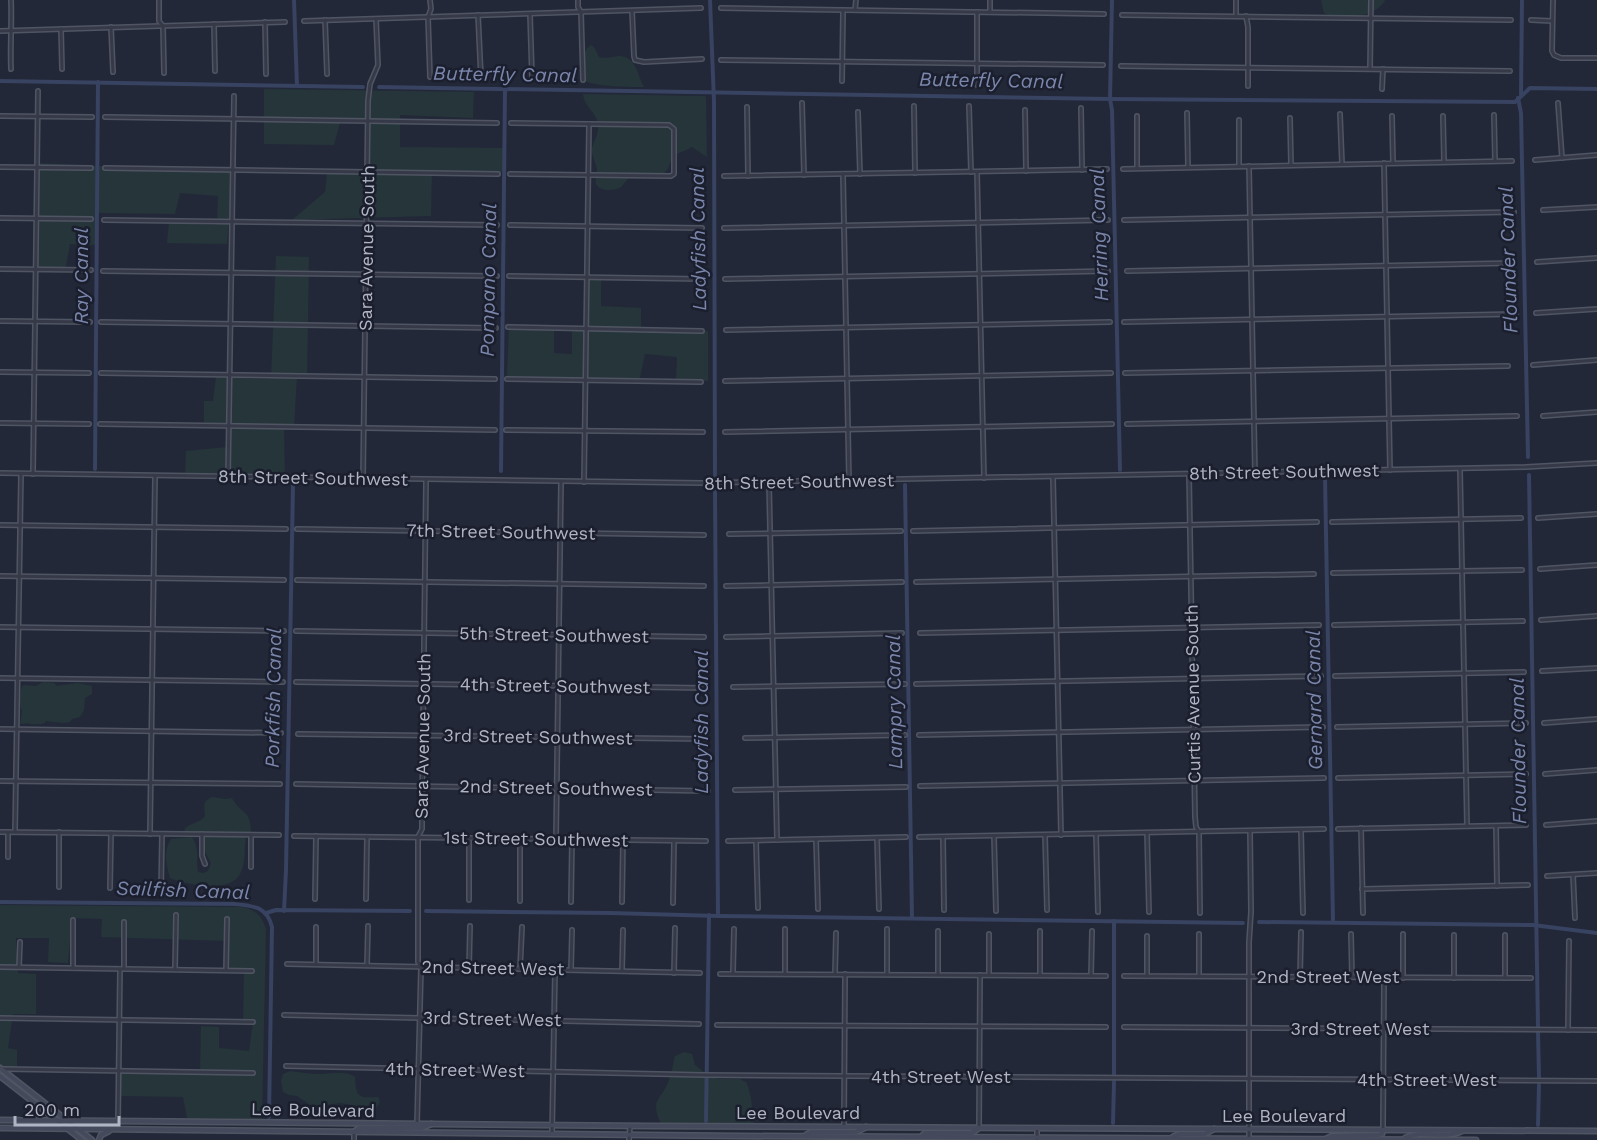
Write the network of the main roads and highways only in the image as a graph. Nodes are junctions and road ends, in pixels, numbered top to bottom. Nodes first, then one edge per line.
1 (1, 1069) edge
2 (0, 1076) edge
3 (35, 1103) junction
4 (57, 1119) junction
5 (0, 1120) edge
6 (30, 1120) junction
7 (66, 1120) junction
8 (431, 1124) junction
9 (866, 1127) junction
10 (0, 1128) edge
11 (67, 1128) junction
12 (76, 1128) junction
13 (979, 1128) junction
14 (113, 1129) junction
15 (1215, 1129) junction
16 (1383, 1130) junction
17 (1462, 1130) junction
18 (1597, 1131) edge
19 (354, 1132) junction
20 (629, 1137) edge
21 (921, 1137) junction
22 (806, 1138) edge
23 (1037, 1139) edge
24 (1172, 1139) edge
25 (1249, 1139) edge
26 (1326, 1139) edge
27 (82, 1140) edge
28 (92, 1140) edge
29 (99, 1140) edge
30 (1403, 1140) edge
31 (1476, 1140) edge

1 - 7 main road
2 - 3 main road
3 - 4 main road
3 - 6 main road
4 - 6 main road, Lee Boulevard
4 - 7 main road, Lee Boulevard
4 - 11 main road
5 - 6 main road, Lee Boulevard
7 - 8 main road, Lee Boulevard
7 - 12 main road
8 - 9 main road, Lee Boulevard
8 - 19 main road
9 - 13 main road, Lee Boulevard
9 - 22 main road
10 - 11 main road, Lee Boulevard
11 - 12 main road, Lee Boulevard
11 - 27 main road
12 - 14 main road, Lee Boulevard
12 - 28 main road
13 - 15 main road, Lee Boulevard
13 - 21 main road
14 - 19 main road, Lee Boulevard
14 - 29 main road
15 - 16 main road, Lee Boulevard
15 - 24 main road
16 - 17 main road, Lee Boulevard
16 - 26 main road
17 - 18 main road, Lee Boulevard
17 - 30 main road
19 - 20 main road, Lee Boulevard
20 - 22 main road, Lee Boulevard
21 - 22 main road, Lee Boulevard
21 - 23 main road, Lee Boulevard
23 - 24 main road, Lee Boulevard
24 - 25 main road, Lee Boulevard
25 - 26 main road, Lee Boulevard
26 - 30 main road, Lee Boulevard
30 - 31 main road, Lee Boulevard

